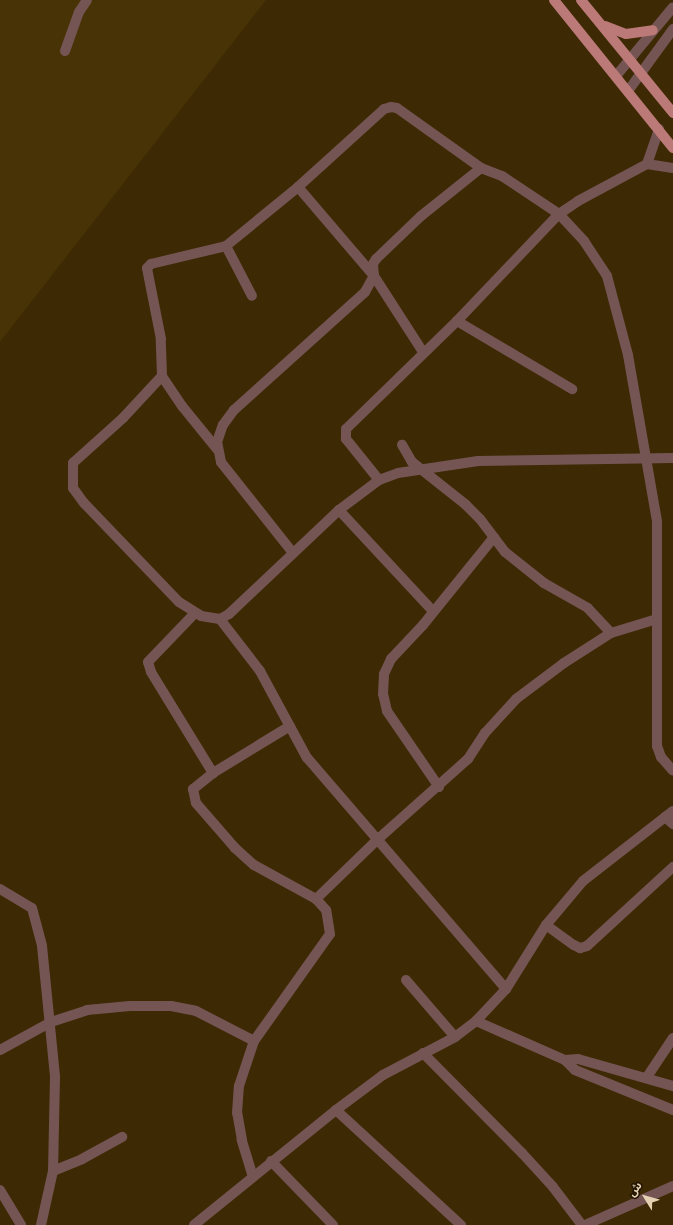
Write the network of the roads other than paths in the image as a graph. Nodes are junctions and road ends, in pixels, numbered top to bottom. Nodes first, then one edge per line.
1 (87, 0) edge
2 (554, 0) edge
3 (580, 0) edge
4 (673, 8) edge
5 (600, 24) junction
6 (673, 29) edge
7 (653, 30) junction
8 (65, 51) dead end
9 (629, 58) junction
10 (641, 73) junction
11 (616, 76) junction
12 (628, 92) junction
13 (673, 113) edge
14 (659, 129) junction
15 (673, 148) edge
16 (648, 164) junction
17 (481, 168) junction
18 (673, 168) edge
19 (298, 186) junction
20 (560, 214) junction
21 (226, 246) junction
22 (374, 276) junction
23 (252, 296) dead end
24 (457, 321) junction
25 (424, 352) junction
26 (162, 376) junction
27 (572, 389) dead end
28 (402, 445) dead end
29 (217, 449) junction
30 (673, 458) edge
31 (644, 460) junction
32 (422, 470) junction
33 (379, 480) junction
34 (339, 510) junction
35 (494, 537) junction
36 (293, 553) junction
37 (433, 611) junction
38 (194, 612) junction
39 (220, 619) junction
40 (657, 619) junction
41 (611, 633) junction
42 (290, 726) junction
43 (673, 771) edge
44 (214, 773) junction
45 (439, 787) junction
46 (669, 814) edge
47 (673, 824) edge
48 (377, 840) junction
49 (673, 867) edge
50 (0, 889) edge
51 (316, 899) junction
52 (546, 925) junction
53 (406, 980) dead end
54 (506, 989) junction
55 (476, 1021) junction
56 (51, 1022) junction
57 (455, 1036) junction
58 (673, 1038) edge
59 (254, 1041) junction
60 (0, 1050) edge
61 (423, 1053) junction
62 (565, 1060) junction
63 (647, 1077) junction
64 (673, 1086) edge
65 (336, 1110) junction
66 (673, 1110) edge
67 (122, 1137) dead end
68 (271, 1161) junction
69 (53, 1171) junction
70 (253, 1177) junction
71 (673, 1186) edge
72 (0, 1190) edge
73 (22, 1225) edge
74 (41, 1225) edge
75 (194, 1225) edge
76 (333, 1225) edge
77 (461, 1225) edge
78 (582, 1225) edge
79 (585, 1225) edge

1 - 8 street
2 - 11 main road
3 - 5 main road
4 - 7 street
5 - 7 main road
5 - 9 main road
6 - 10 street
7 - 9 street
9 - 10 main road
9 - 11 street
10 - 12 street
10 - 13 main road
11 - 12 main road
12 - 14 main road
14 - 15 main road
14 - 16 street
16 - 18 street
16 - 20 street
17 - 19 street
17 - 20 street
17 - 22 street
19 - 21 street
19 - 22 street
20 - 24 street
20 - 31 street
21 - 23 street
21 - 26 street
22 - 25 street
22 - 29 street
24 - 25 street
24 - 27 street
25 - 33 street
26 - 29 street
26 - 38 street
28 - 32 street
29 - 36 street
30 - 31 street
31 - 32 street
31 - 40 street
32 - 33 street
32 - 35 street
33 - 34 street
34 - 36 street
34 - 37 street
35 - 37 street
35 - 41 street
36 - 39 street
37 - 45 street
38 - 39 street
38 - 44 street
39 - 42 street
40 - 41 street
40 - 43 street
41 - 45 street
42 - 44 street
42 - 48 street
44 - 51 street
45 - 48 street
46 - 47 street
46 - 52 street
48 - 51 street
48 - 54 street
49 - 52 street
50 - 56 street
51 - 59 street
52 - 54 street
53 - 57 street
54 - 55 street
55 - 57 street
55 - 62 street
56 - 59 street
56 - 60 street
56 - 69 street
57 - 61 street
58 - 63 street
59 - 70 street
61 - 65 street
61 - 78 street
62 - 63 street
62 - 66 street
63 - 64 street
65 - 68 street
65 - 77 street
67 - 69 street
68 - 70 street
68 - 76 street
69 - 74 street
70 - 75 street
71 - 79 street
72 - 73 street

